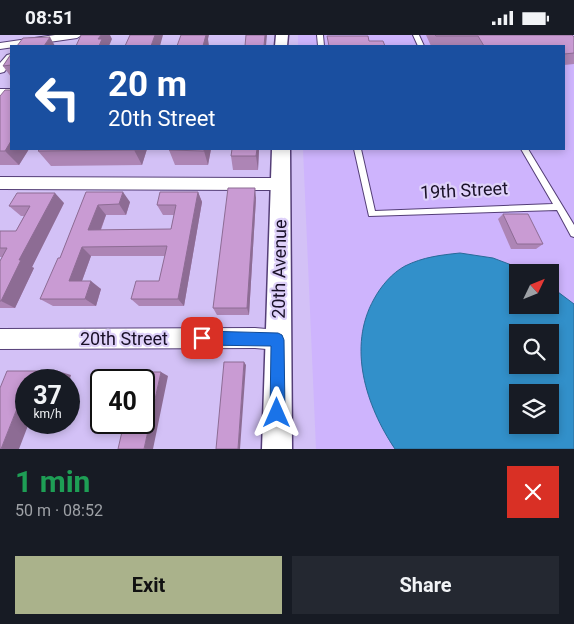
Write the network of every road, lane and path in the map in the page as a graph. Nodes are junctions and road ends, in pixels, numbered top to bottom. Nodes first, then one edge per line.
1 (77, 35) edge
2 (22, 44) edge
3 (10, 58) edge
4 (0, 70) edge
5 (281, 150) edge
6 (357, 150) edge
7 (526, 150) edge
8 (0, 183) edge
9 (281, 184) junction
10 (559, 207) junction
11 (574, 233) edge
12 (0, 339) edge
13 (278, 340) junction
14 (277, 449) edge

1 - 2 street
3 - 4 street
5 - 9 street, 20th Avenue
6 - 10 lane, 19th Street
7 - 10 lane
8 - 9 street
9 - 13 street, 20th Avenue
10 - 11 lane
12 - 13 street, 20th Street
13 - 14 street, 20th Avenue

